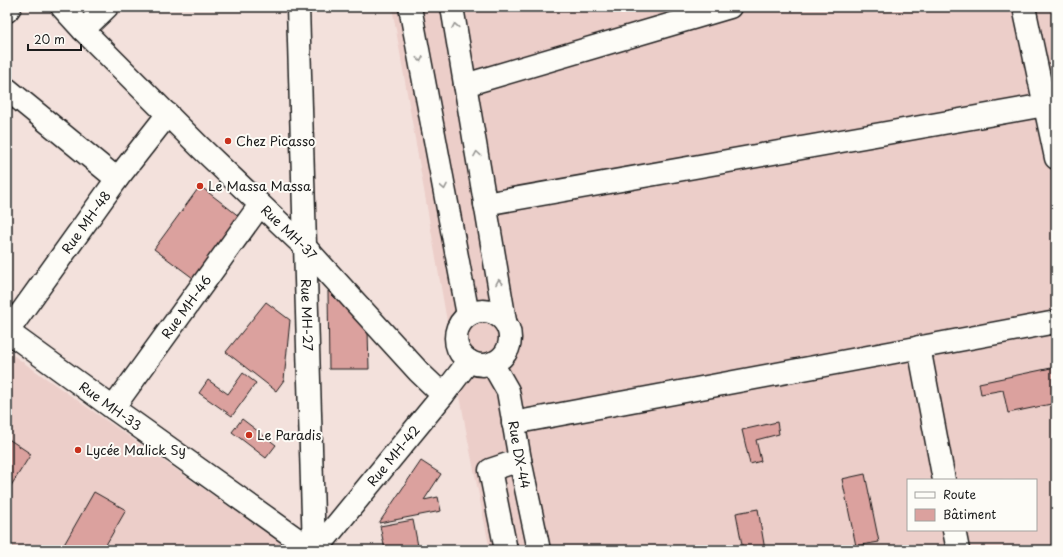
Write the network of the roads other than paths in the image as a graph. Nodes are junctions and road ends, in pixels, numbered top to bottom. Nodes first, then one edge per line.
1 (10, 7) edge
2 (62, 7) edge
3 (107, 7) edge
4 (298, 7) edge
5 (410, 7) edge
6 (452, 7) edge
7 (730, 7) edge
8 (1024, 7) edge
9 (7, 12) edge
10 (83, 30) junction
11 (465, 85) junction
12 (7, 89) edge
13 (1045, 105) junction
14 (168, 114) junction
15 (1056, 158) edge
16 (117, 179) junction
17 (485, 204) junction
18 (260, 205) junction
19 (305, 247) junction
20 (468, 315) junction
21 (505, 321) junction
22 (1056, 322) edge
23 (8, 331) edge
24 (919, 347) junction
25 (469, 361) junction
26 (492, 363) junction
27 (443, 395) junction
28 (113, 408) junction
29 (513, 423) junction
30 (520, 460) junction
31 (944, 479) edge
32 (954, 531) edge
33 (314, 550) edge
34 (506, 550) edge
35 (539, 550) edge
36 (958, 550) edge

1 - 9 street
2 - 10 street, Rue MH-37
3 - 10 street
4 - 19 street, Rue MH-27
5 -> 20 street
11 -> 6 street
7 - 11 street
8 - 13 street
10 - 14 street, Rue MH-37
17 -> 11 street
12 - 16 street
13 - 15 street
13 - 17 street
14 - 16 street, Rue MH-48
14 - 18 street, Rue MH-37
16 - 23 street, Rue MH-48
21 -> 17 street
18 - 19 street, Rue MH-37
18 - 28 street, Rue MH-46
19 - 27 street, Rue MH-37
19 - 33 street, Rue MH-27
20 - 21 street
20 - 25 street
21 - 26 street
22 - 24 street
23 - 28 street, Rue MH-33
24 - 29 street
24 - 31 street
25 - 26 street
25 - 27 street, Rue MH-42
26 - 29 street, Rue DX-44
27 - 33 street, Rue MH-42
28 - 33 street, Rue MH-33
29 - 30 street, Rue DX-44
30 - 34 street
30 - 35 street, Rue DX-44
32 - 36 street

